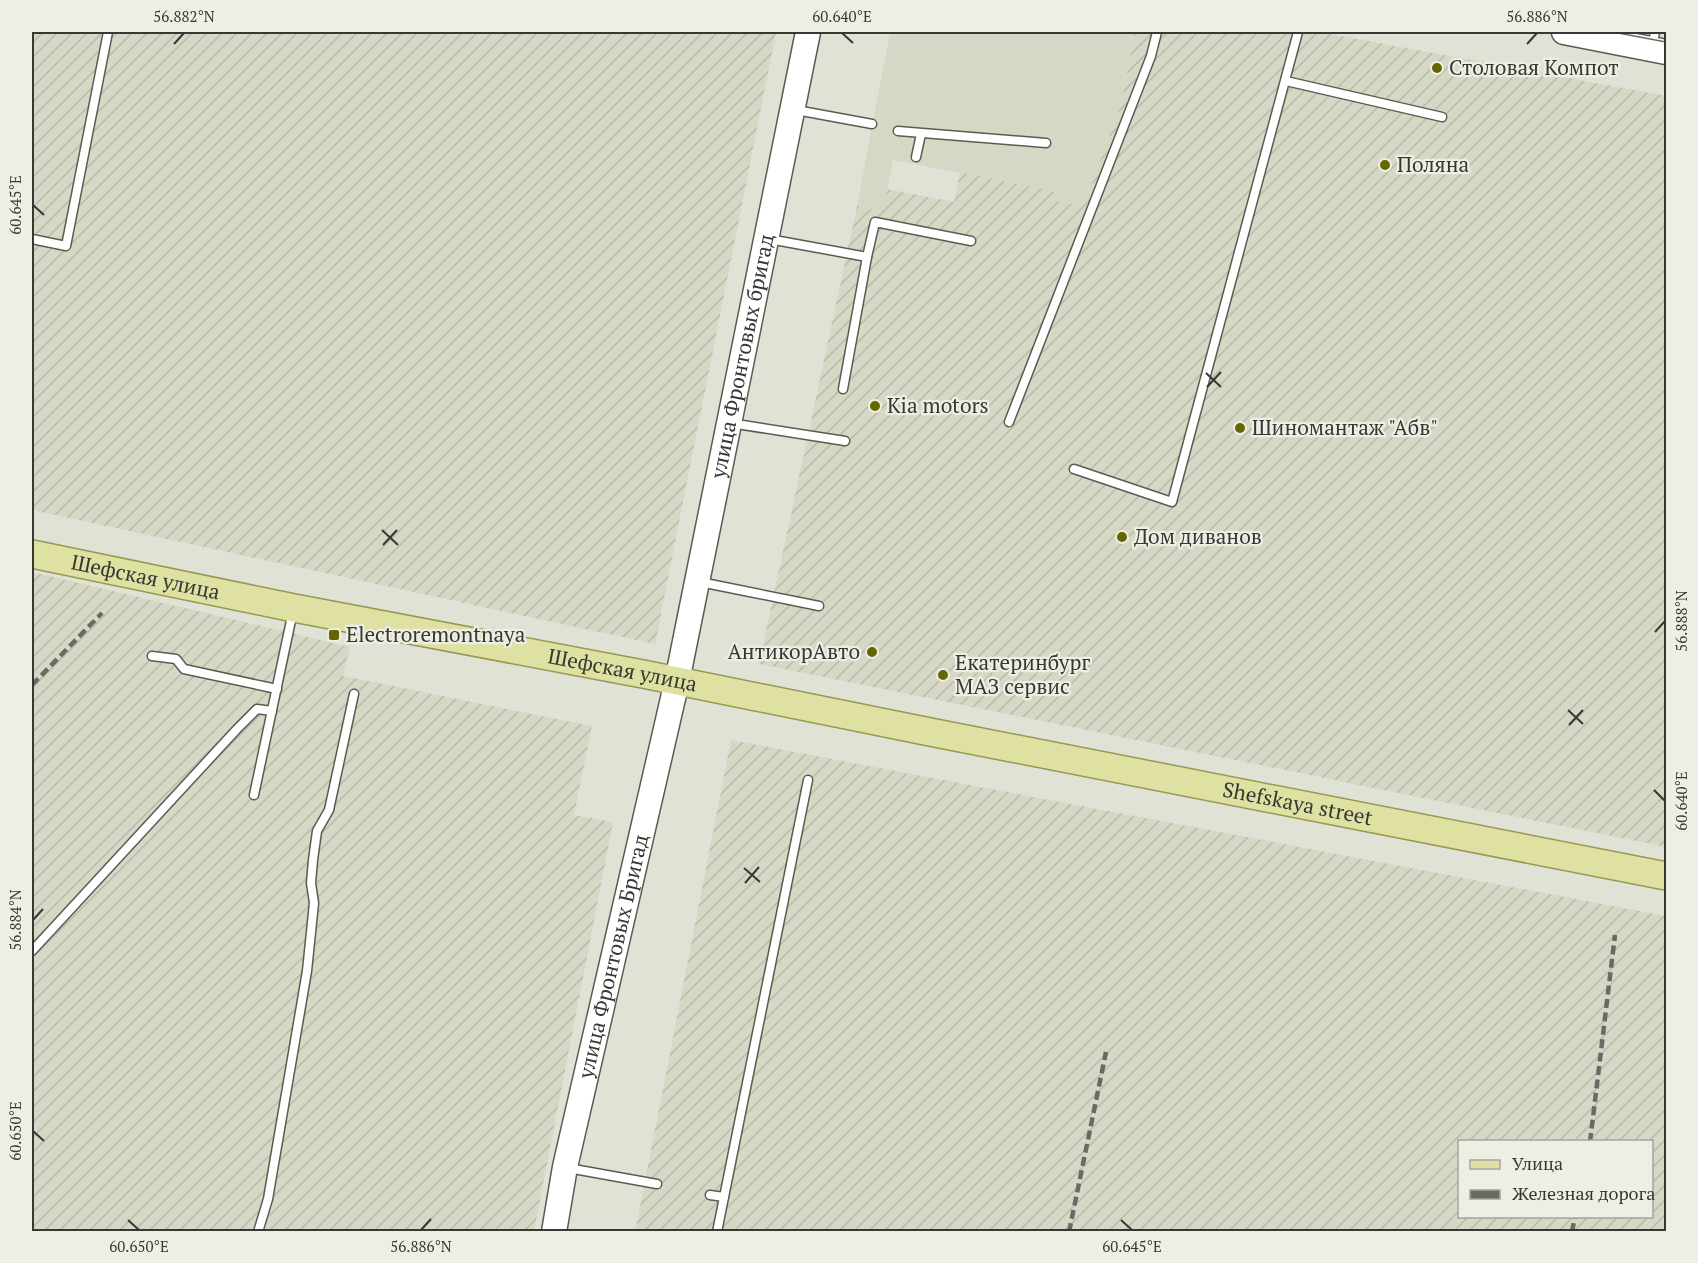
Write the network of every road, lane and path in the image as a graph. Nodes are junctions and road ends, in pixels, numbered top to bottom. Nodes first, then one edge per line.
1 (108, 32) edge
2 (808, 32) edge
3 (1158, 32) edge
4 (1298, 32) edge
5 (1564, 32) edge
6 (1658, 44) edge
7 (1286, 81) junction
8 (792, 109) junction
9 (1442, 117) dead end
10 (872, 124) dead end
11 (898, 131) dead end
12 (921, 134) junction
13 (1046, 143) dead end
14 (916, 157) dead end
15 (766, 238) junction
16 (32, 239) edge
17 (971, 241) dead end
18 (867, 257) junction
19 (843, 389) dead end
20 (729, 422) junction
21 (1009, 422) dead end
22 (845, 441) dead end
23 (1074, 470) dead end
24 (32, 554) edge
25 (697, 582) junction
26 (819, 606) dead end
27 (294, 608) junction
28 (152, 656) dead end
29 (677, 681) junction
30 (277, 689) junction
31 (354, 694) dead end
32 (272, 711) junction
33 (808, 780) dead end
34 (254, 795) dead end
35 (1666, 876) edge
36 (32, 951) edge
37 (565, 1167) junction
38 (657, 1184) dead end
39 (710, 1195) dead end
40 (724, 1197) junction
41 (258, 1232) edge
42 (554, 1232) edge
43 (717, 1232) edge

1 - 16 lane
2 - 8 main road, улица Фронтовых бригад
3 - 21 lane
4 - 7 lane
5 - 6 main road
7 - 9 lane
7 - 23 lane
8 - 10 lane
8 - 15 main road, улица Фронтовых бригад
11 - 12 lane
12 - 13 lane
12 - 14 lane
15 - 18 lane
15 - 20 main road, улица Фронтовых бригад
17 - 18 lane
18 - 19 lane
20 - 22 lane
20 - 25 main road, улица Фронтовых бригад
24 - 27 main road, Шефская улица
25 - 26 lane
25 - 29 main road, улица Фронтовых бригад
27 - 29 main road, Шефская улица
27 - 30 lane
28 - 30 lane
29 - 35 main road, Шефская улица
29 - 37 main road, улица Фронтовых Бригад
30 - 32 lane
31 - 41 lane
32 - 34 lane
32 - 36 lane
33 - 40 lane
37 - 38 lane
37 - 42 main road, улица Фронтовых Бригад
39 - 40 lane
40 - 43 lane

